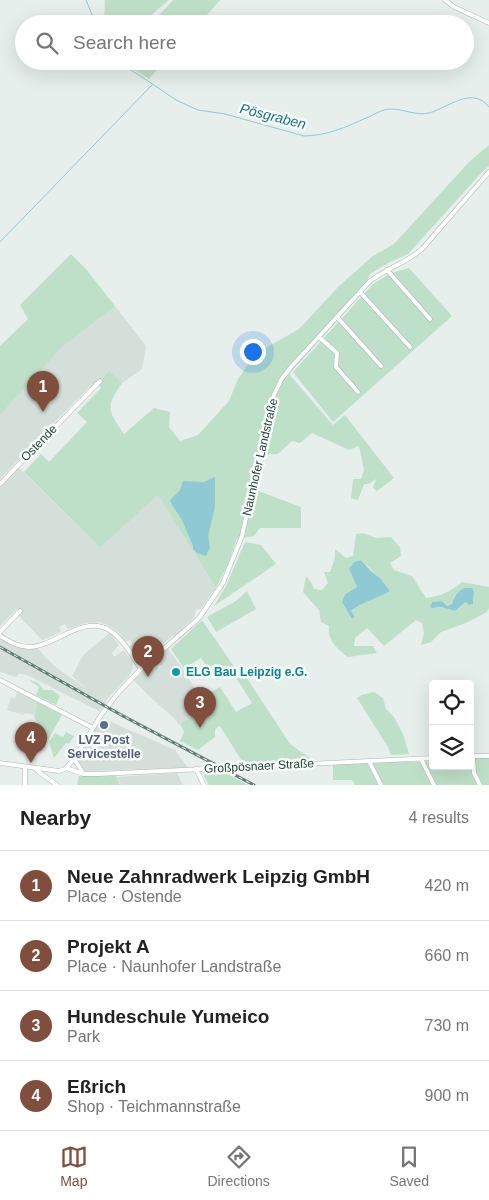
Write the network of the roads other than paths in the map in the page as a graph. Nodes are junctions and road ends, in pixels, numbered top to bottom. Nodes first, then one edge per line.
1 (445, 0) edge
2 (472, 15) edge
3 (474, 16) edge
4 (489, 23) edge
5 (489, 172) edge
6 (387, 270) junction
7 (360, 292) junction
8 (337, 317) junction
9 (430, 319) dead end
10 (319, 337) junction
11 (410, 347) dead end
12 (381, 366) dead end
13 (100, 381) dead end
14 (358, 392) dead end
15 (0, 484) edge
16 (20, 611) dead end
17 (0, 632) edge
18 (0, 636) edge
19 (141, 669) junction
20 (0, 680) edge
21 (94, 728) junction
22 (474, 756) edge
23 (489, 756) edge
24 (429, 758) edge
25 (74, 759) junction
26 (421, 759) junction
27 (369, 761) junction
28 (0, 763) edge
29 (25, 767) junction
30 (35, 768) junction
31 (66, 768) junction
32 (196, 769) junction
33 (474, 770) edge
34 (84, 774) junction
35 (25, 785) edge
36 (57, 785) edge
37 (204, 785) edge
38 (381, 785) edge
39 (434, 785) edge
40 (480, 785) edge

1 - 2 street
3 - 4 street
5 - 6 street, Naunhofer Landstraße
6 - 7 street, Naunhofer Landstraße
6 - 9 street
7 - 8 street, Naunhofer Landstraße
7 - 11 street
8 - 10 street, Naunhofer Landstraße
8 - 12 street
10 - 14 street
10 - 19 street, Naunhofer Landstraße
13 - 15 street, Ostende
16 - 17 street
18 - 19 street
19 - 21 street, Naunhofer Landstraße
20 - 21 street
21 - 25 street, Naunhofer Landstraße
22 - 23 street
24 - 26 street, Großpösnaer Straße
25 - 31 street, Naunhofer Landstraße
25 - 34 street
26 - 27 street, Großpösnaer Straße
26 - 39 street
27 - 32 street, Großpösnaer Straße
27 - 38 street
28 - 29 street
29 - 30 street
29 - 35 street
30 - 31 street
30 - 36 street
31 - 34 street, Großpösnaer Straße
32 - 34 street, Großpösnaer Straße
32 - 37 street
33 - 40 street

